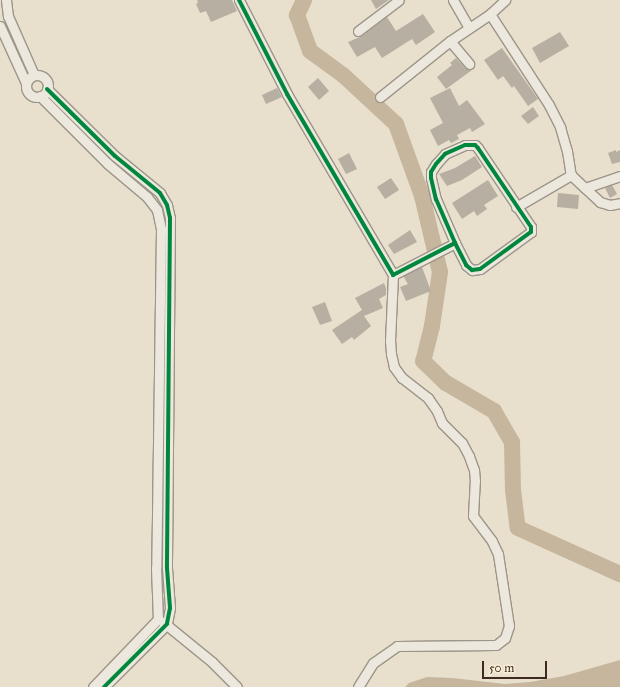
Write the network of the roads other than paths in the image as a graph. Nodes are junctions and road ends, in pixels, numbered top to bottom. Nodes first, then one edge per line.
1 (6, 0) edge
2 (239, 0) edge
3 (398, 0) edge
4 (453, 0) edge
5 (506, 0) edge
6 (490, 14) junction
7 (0, 26) edge
8 (469, 28) junction
9 (358, 31) dead end
10 (450, 41) junction
11 (469, 64) dead end
12 (34, 75) junction
13 (26, 83) junction
14 (47, 89) junction
15 (40, 96) junction
16 (380, 97) dead end
17 (115, 156) junction
18 (108, 164) junction
19 (571, 175) junction
20 (620, 176) edge
21 (585, 188) junction
22 (620, 203) edge
23 (516, 207) junction
24 (454, 242) junction
25 (393, 275) junction
26 (160, 355) junction
27 (170, 356) junction
28 (156, 568) junction
29 (167, 568) junction
30 (158, 619) junction
31 (166, 624) junction
32 (94, 687) edge
33 (104, 687) edge
34 (237, 687) edge
35 (358, 687) edge

1 - 12 street
2 - 25 street
3 - 9 street
4 - 8 street
5 - 6 street
6 - 8 street
6 - 19 street
7 - 13 street
8 - 10 street
10 - 11 street
10 - 16 street
12 - 13 street
12 - 14 street
13 - 15 street
14 - 15 street
14 - 17 street
15 - 18 street
17 - 18 street
17 - 27 street
18 - 26 street
19 - 21 street
19 - 23 street
20 - 21 street
21 - 22 street
23 - 24 street
23 - 24 street
24 - 25 street
25 - 35 street
26 - 27 street
26 - 28 street
27 - 29 street
28 - 29 street
28 - 30 street
29 - 31 street
30 - 31 street
30 - 32 street
31 - 33 street
31 - 34 street

